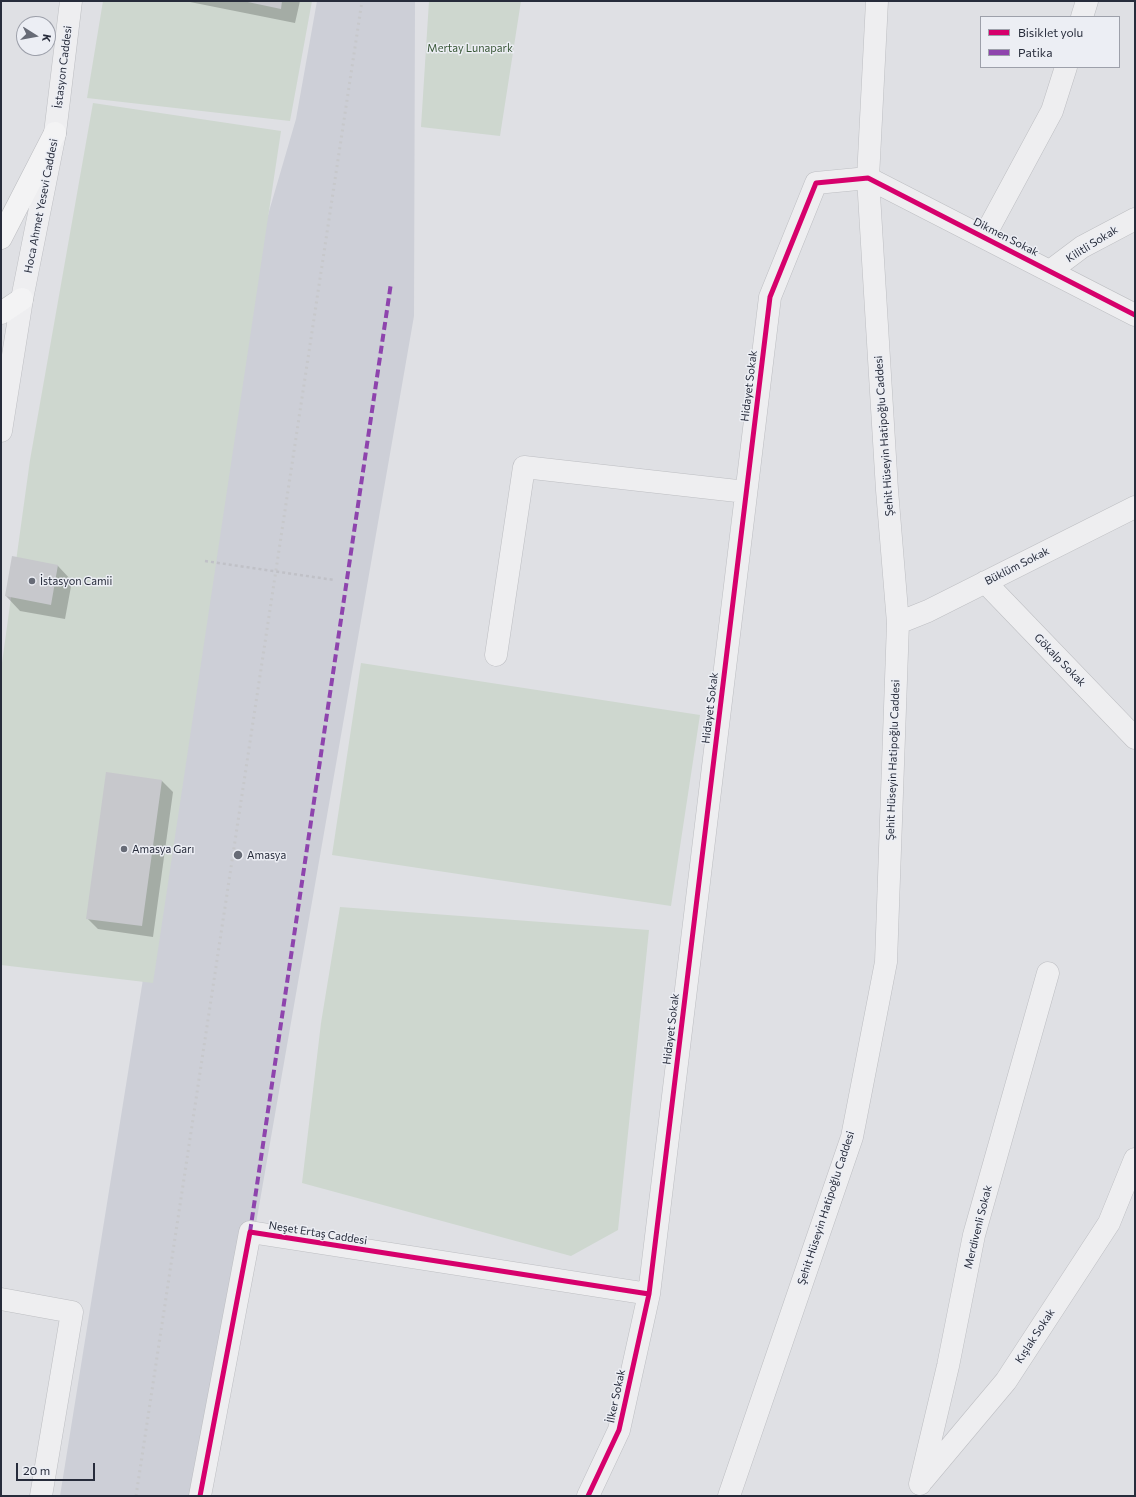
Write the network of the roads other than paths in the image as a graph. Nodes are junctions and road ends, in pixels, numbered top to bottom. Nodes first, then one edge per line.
1 (71, 1) edge
2 (877, 1) edge
3 (1088, 1) edge
4 (1082, 16) edge
5 (1066, 68) edge
6 (55, 133) junction
7 (868, 178) junction
8 (1135, 219) edge
9 (1, 238) edge
10 (984, 238) junction
11 (1050, 271) junction
12 (22, 299) junction
13 (1, 313) edge
14 (1135, 315) edge
15 (1, 431) edge
16 (746, 492) junction
17 (1135, 508) edge
18 (985, 582) junction
19 (898, 623) junction
20 (496, 655) dead end
21 (1135, 738) edge
22 (1048, 973) dead end
23 (1135, 1159) edge
24 (649, 1294) junction
25 (1, 1299) edge
26 (915, 1490) edge
27 (41, 1496) edge
28 (200, 1496) edge
29 (588, 1496) edge
30 (729, 1496) edge

1 - 6 street, İstasyon Caddesi
2 - 7 street, Şehit Hüseyin Hatipoğlu Caddesi
3 - 4 street
5 - 10 street
6 - 9 main road, Hoca Ahmet Yesevi Caddesi
6 - 12 street, Hoca Ahmet Yesevi Caddesi
7 - 10 street, Dikmen Sokak
7 - 16 street, Hidayet Sokak
7 - 19 street, Şehit Hüseyin Hatipoğlu Caddesi
8 - 11 street, Kilitli Sokak
10 - 11 street, Dikmen Sokak
11 - 14 street, Dikmen Sokak
12 - 13 main road
12 - 15 street
16 - 20 street
16 - 24 street, Hidayet Sokak
17 - 18 street, Büklüm Sokak
18 - 19 street, Büklüm Sokak
18 - 21 street, Gökalp Sokak
19 - 30 street, Şehit Hüseyin Hatipoğlu Caddesi
22 - 26 street, Merdivenli Sokak
23 - 26 street, Kışlak Sokak
24 - 28 street, Neşet Ertaş Caddesi
24 - 29 street, İlker Sokak
25 - 27 street

